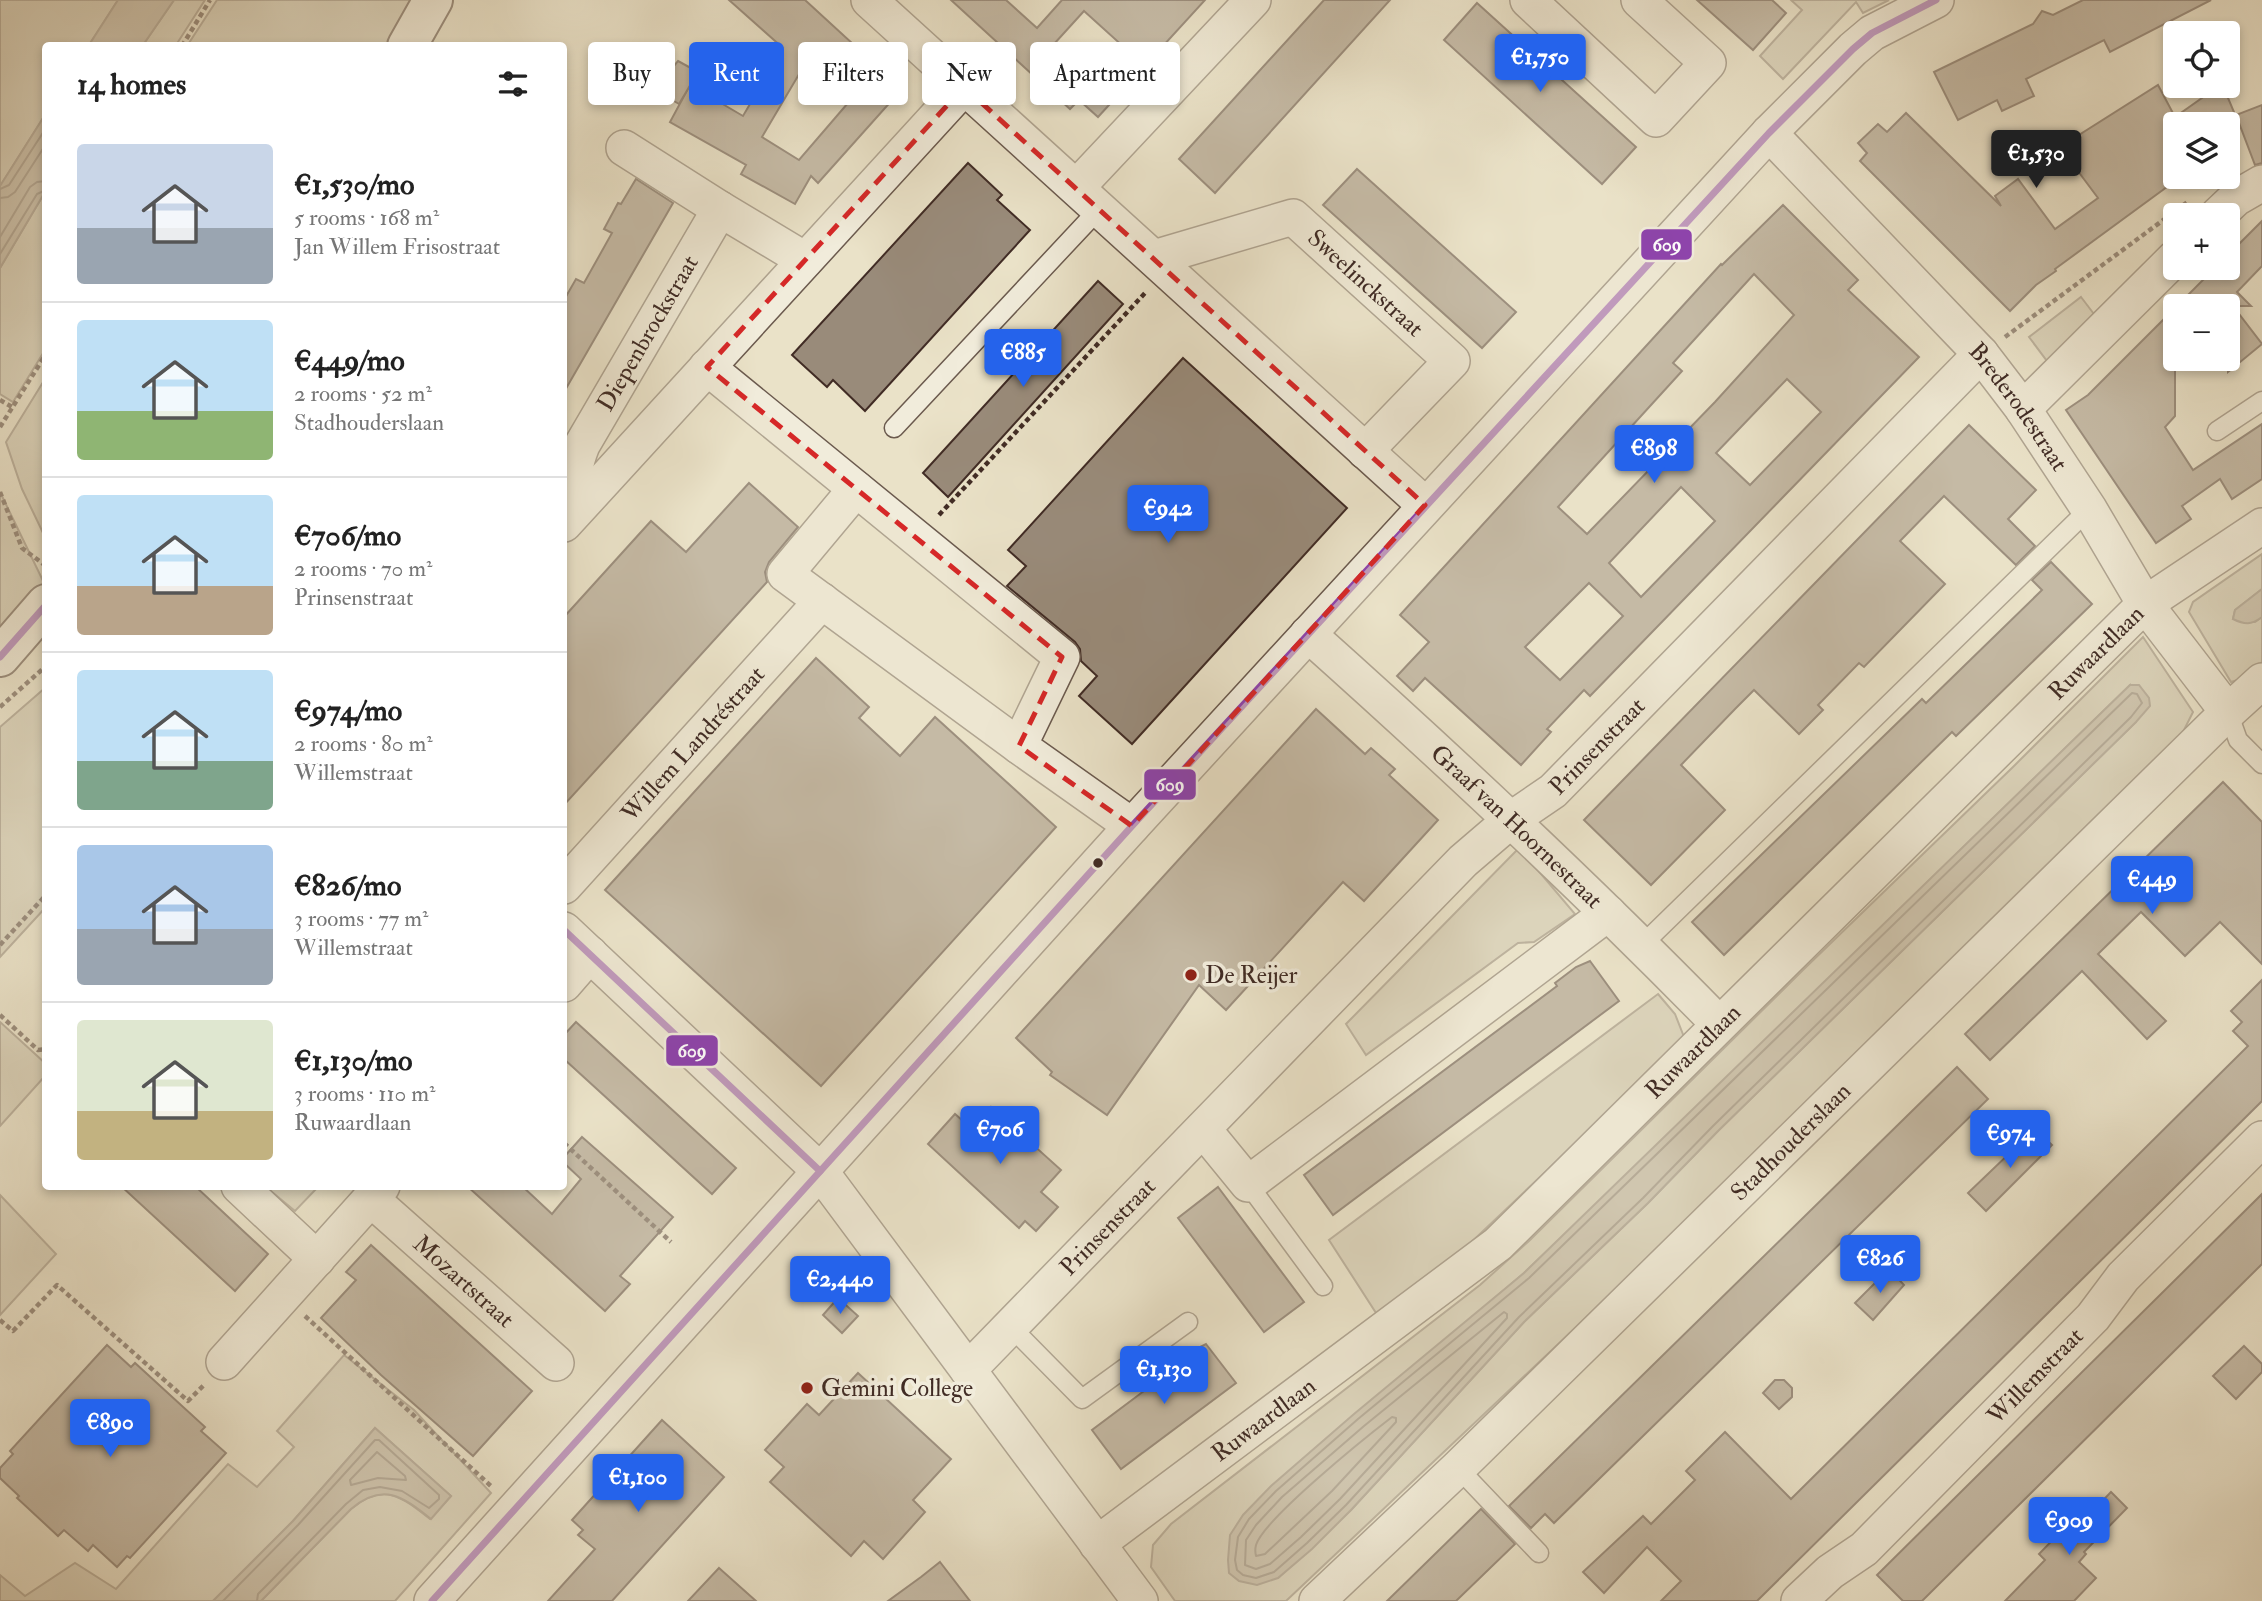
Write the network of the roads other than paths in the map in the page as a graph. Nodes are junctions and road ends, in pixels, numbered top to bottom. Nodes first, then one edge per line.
1 (433, 0) edge
2 (869, 0) edge
3 (1253, 0) edge
4 (1528, 0) edge
5 (1639, 0) edge
6 (1936, 0) edge
7 (409, 42) edge
8 (922, 49) edge
9 (947, 105) edge
10 (984, 105) edge
11 (1769, 133) junction
12 (624, 148) dead end
13 (2262, 183) edge
14 (1088, 197) junction
15 (2220, 203) edge
16 (720, 209) junction
17 (805, 260) junction
18 (1161, 264) junction
19 (2163, 270) edge
20 (1982, 354) junction
21 (706, 367) junction
22 (2262, 401) edge
23 (2023, 409) junction
24 (894, 428) dead end
25 (2217, 431) dead end
26 (1365, 451) junction
27 (856, 489) junction
28 (1425, 505) junction
29 (2089, 509) junction
30 (575, 511) edge
31 (2262, 526) edge
32 (822, 601) junction
33 (2145, 604) junction
34 (42, 609) edge
35 (1308, 634) junction
36 (0, 657) edge
37 (2262, 681) edge
38 (2228, 712) junction
39 (1019, 746) junction
40 (2262, 764) edge
41 (1512, 819) junction
42 (1132, 826) junction
43 (567, 883) edge
44 (1608, 913) junction
45 (567, 933) edge
46 (1642, 945) junction
47 (590, 954) junction
48 (567, 981) edge
49 (1719, 1024) junction
50 (1203, 1129) junction
51 (2262, 1139) edge
52 (820, 1171) junction
53 (1248, 1184) junction
54 (243, 1190) edge
55 (377, 1193) edge
56 (317, 1259) junction
57 (1323, 1286) dead end
58 (1188, 1322) dead end
59 (1012, 1328) junction
60 (224, 1362) road end
61 (556, 1363) dead end
62 (968, 1370) junction
63 (1458, 1468) junction
64 (1097, 1544) junction
65 (1539, 1553) dead end
66 (432, 1601) edge
67 (1140, 1601) edge
68 (1317, 1601) edge
69 (1799, 1601) edge

1 - 7 street
2 - 8 street
3 - 14 street
4 - 5 street
6 - 11 street
9 - 17 street, Diepenbrockstraat
10 - 14 street
11 - 20 street, Brederodestraat
11 - 28 street
12 - 16 street
13 - 15 street
14 - 18 street
14 - 24 lane
16 - 17 street
16 - 30 street, Diepenbrockstraat
17 - 21 street, Diepenbrockstraat
18 - 26 street
18 - 26 street, Sweelinckstraat
19 - 23 street
20 - 23 street, Brederodestraat
20 - 41 street, Prinsenstraat
21 - 27 street
21 - 30 street, Diepenbrockstraat
22 - 25 lane
23 - 29 street, Brederodestraat
26 - 28 street
27 - 32 street
27 - 39 street
28 - 35 street
29 - 33 street, Brederodestraat
29 - 46 lane
31 - 33 street, Ruwaardlaan
32 - 39 street
32 - 43 street, Willem Landréstraat
33 - 38 street, Brederodestraat
33 - 49 street, Ruwaardlaan
34 - 36 street
35 - 41 street, Graaf van Hoornestraat
35 - 42 street
37 - 38 street, Stadhouderslaan
38 - 40 lane
38 - 63 street, Stadhouderslaan
39 - 42 street
41 - 44 street, Graaf van Hoornestraat
41 - 50 street, Prinsenstraat
42 - 52 street
44 - 46 street, Graaf van Hoornestraat
44 - 53 street
45 - 47 street
46 - 49 street, Graaf van Hoornestraat
47 - 48 street
47 - 52 street
49 - 64 street, Ruwaardlaan
50 - 53 street
50 - 59 street, Prinsenstraat
51 - 69 street, Willemstraat
52 - 62 street
52 - 66 street
53 - 57 lane
54 - 56 street
55 - 56 street, Mozartstraat
55 - 61 street, Mozartstraat
56 - 60 street, Mozartstraat
58 - 59 lane
59 - 62 street, Prinsenstraat
62 - 64 street
63 - 65 lane
63 - 68 street, Stadhouderslaan
64 - 67 street

